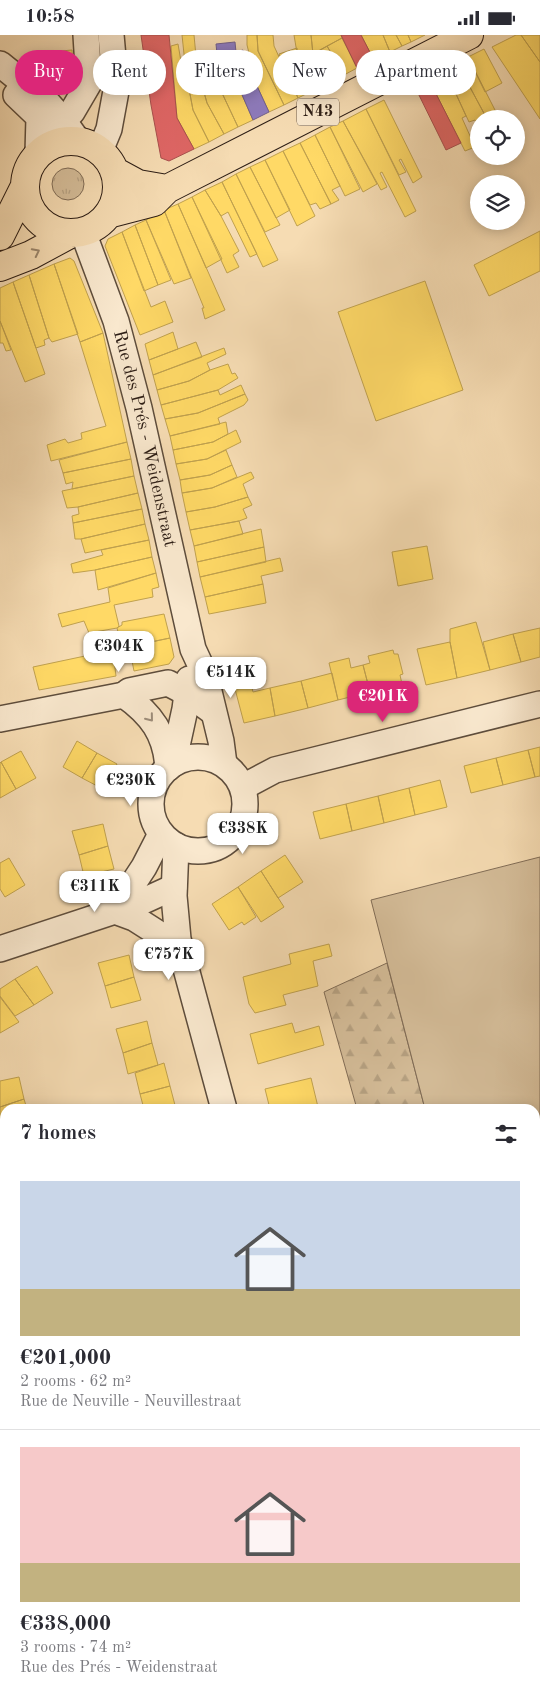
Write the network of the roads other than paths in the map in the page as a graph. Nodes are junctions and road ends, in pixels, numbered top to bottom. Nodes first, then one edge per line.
1 (86, 35) edge
2 (111, 35) edge
3 (468, 35) edge
4 (0, 64) edge
5 (0, 84) edge
6 (89, 146) junction
7 (44, 149) junction
8 (24, 188) junction
9 (167, 189) junction
10 (108, 214) junction
11 (77, 233) junction
12 (0, 236) edge
13 (0, 267) edge
14 (192, 649) junction
15 (187, 693) junction
16 (124, 695) junction
17 (540, 704) edge
18 (213, 712) junction
19 (0, 719) edge
20 (224, 764) junction
21 (170, 766) junction
22 (243, 787) junction
23 (169, 840) junction
24 (174, 887) junction
25 (115, 911) junction
26 (180, 947) junction
27 (0, 949) edge
28 (223, 1104) edge

1 - 6 street
2 - 6 street
3 - 9 main road, N43
4 - 6 street
5 - 7 street
6 - 7 main road
6 - 9 main road
6 - 10 main road
7 - 8 main road
8 - 11 main road
8 - 12 main road
9 - 10 main road, N43
10 - 11 main road, N43
13 -> 11 main road, N43
11 - 14 street, Rue des Prés - Weidenstraat
14 - 15 street, Rue des Prés - Weidenstraat
14 - 18 street, Rue des Prés - Weidenstraat
15 - 16 street
15 - 18 street
15 - 21 street, Rue des Prés - Weidenstraat
16 - 19 street
16 -> 21 street
17 - 22 street
18 - 20 street, Rue des Prés - Weidenstraat
20 - 21 street
20 - 22 street
21 - 23 street, Rue des Prés - Weidenstraat
22 - 23 street
23 - 24 street, Rue des Prés - Weidenstraat
23 - 25 street
24 - 25 street
24 - 26 street, Rue des Prés - Weidenstraat
25 - 26 street
25 - 27 street
26 - 28 street, Rue des Prés - Weidenstraat

